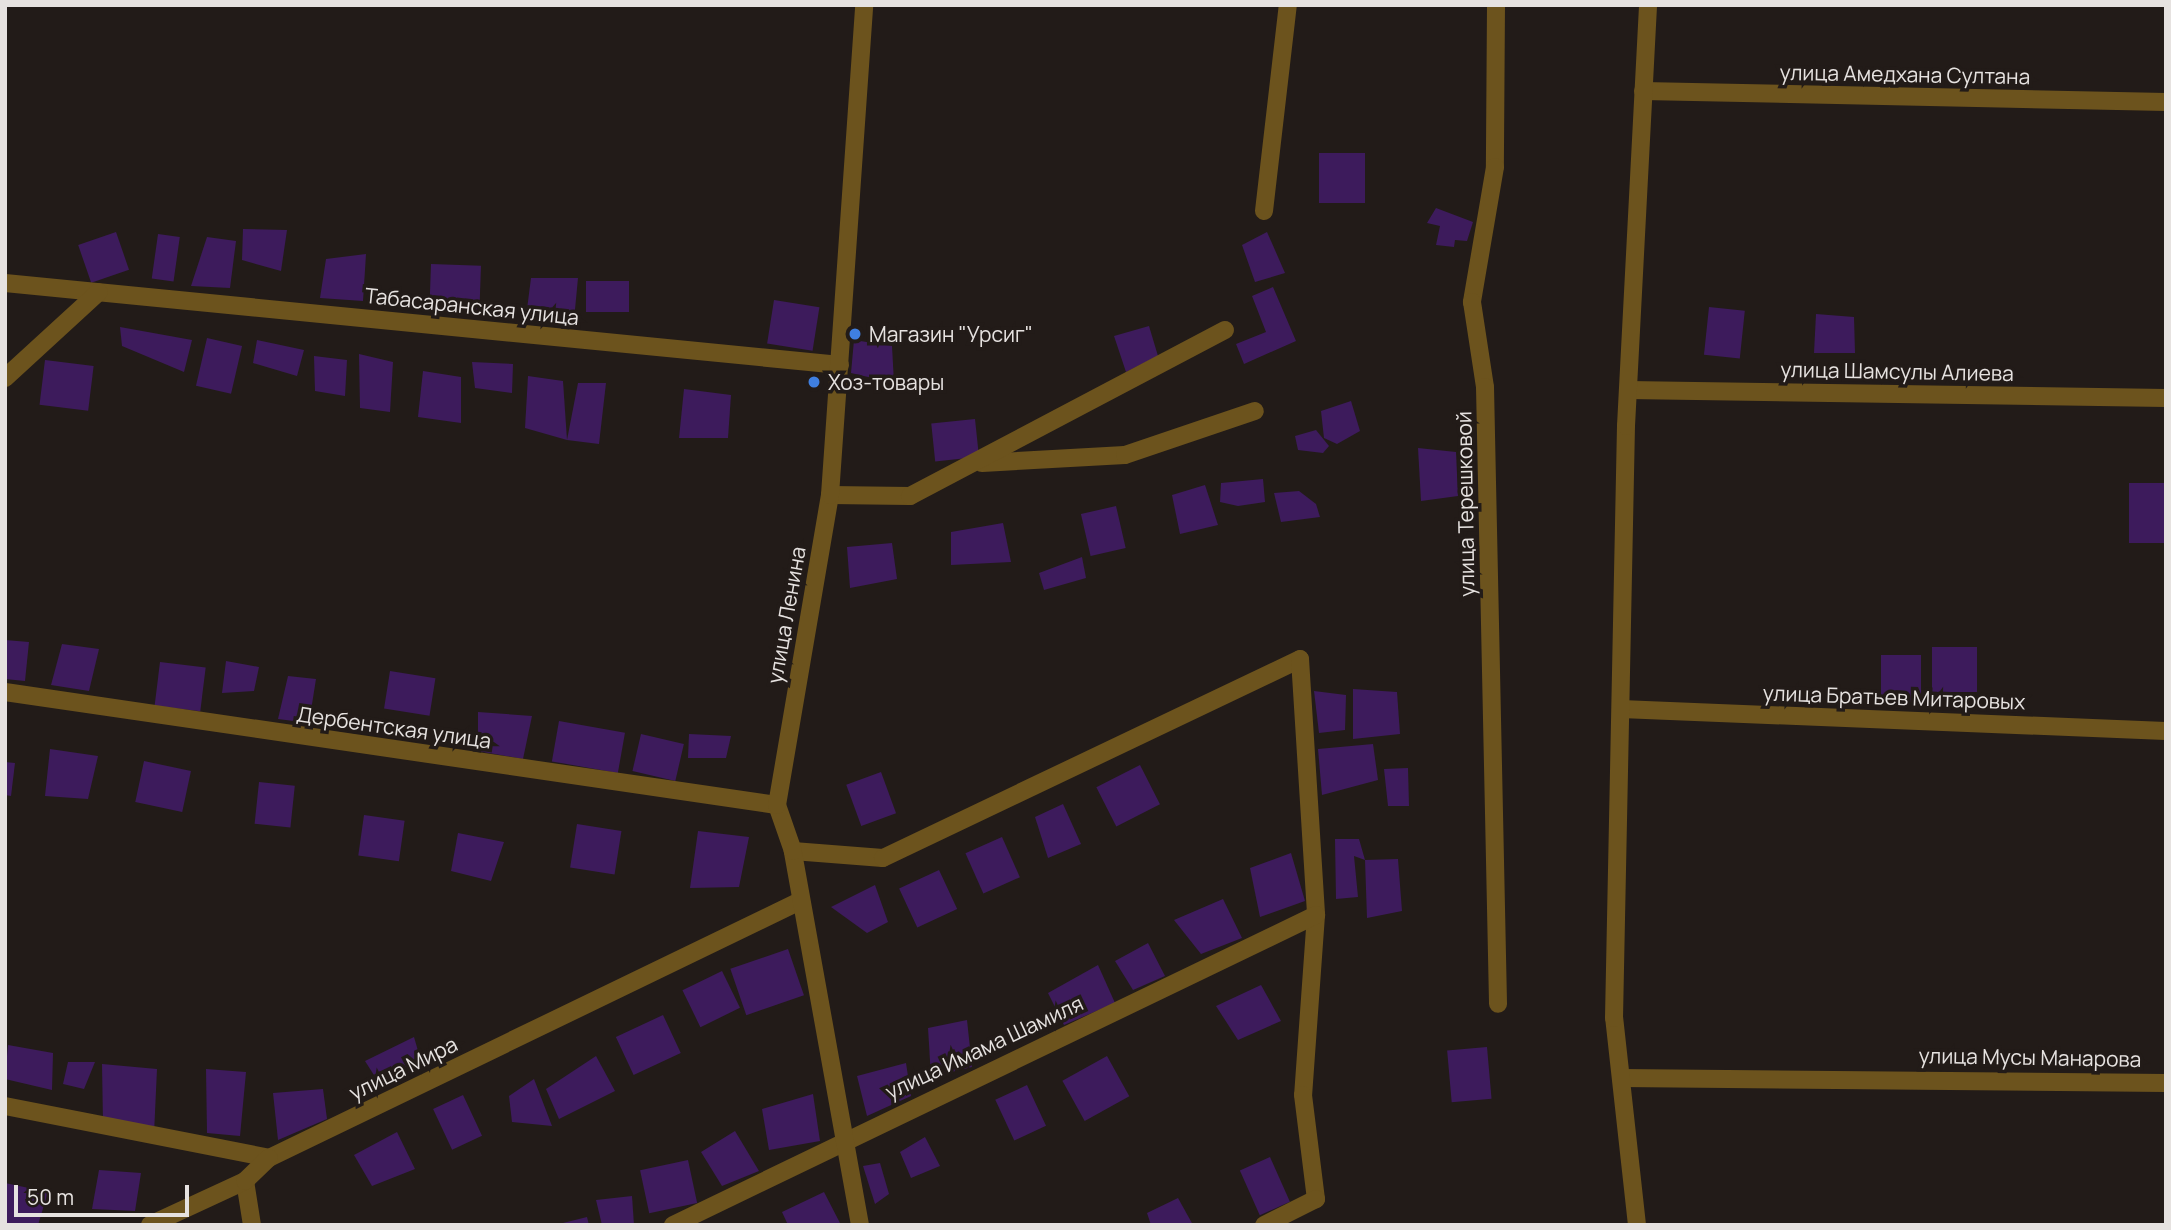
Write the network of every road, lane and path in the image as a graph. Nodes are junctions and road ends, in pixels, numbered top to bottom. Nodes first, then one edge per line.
1 (864, 5) edge
2 (1288, 5) edge
3 (1496, 5) edge
4 (1648, 5) edge
5 (1643, 91) junction
6 (2166, 102) edge
7 (1264, 211) dead end
8 (5, 283) edge
9 (99, 292) junction
10 (1225, 330) dead end
11 (840, 365) junction
12 (5, 378) edge
13 (1628, 390) junction
14 (2166, 398) edge
15 (1255, 411) dead end
16 (976, 464) junction
17 (830, 495) junction
18 (5, 692) edge
19 (1620, 709) junction
20 (2166, 731) edge
21 (777, 805) junction
22 (793, 851) junction
23 (798, 901) junction
24 (1316, 915) junction
25 (1498, 1004) dead end
26 (1621, 1078) junction
27 (2166, 1083) edge
28 (5, 1106) edge
29 (842, 1140) junction
30 (269, 1158) junction
31 (245, 1181) junction
32 (150, 1225) edge
33 (252, 1225) edge
34 (673, 1225) edge
35 (860, 1225) edge
36 (1264, 1225) edge
37 (1637, 1225) edge

1 - 11 street, улица Ленина
2 - 7 street
3 - 25 street, улица Терешковой
4 - 5 street
5 - 6 street, улица Амедхана Султана
5 - 13 street
8 - 9 street, Табасаранская улица
9 - 11 street, Табасаранская улица
9 - 12 street
10 - 16 street
11 - 17 street, улица Ленина
13 - 14 street, улица Шамсулы Алиева
13 - 19 street
15 - 16 street
16 - 17 street
17 - 21 street, улица Ленина
18 - 21 street, Дербентская улица
19 - 20 street, улица Братьев Митаровых
19 - 26 street
21 - 22 street, улица Ленина
22 - 23 street, улица Ленина
22 - 24 street
23 - 29 street, улица Ленина
23 - 30 street, улица Мира
24 - 29 street, улица Имама Шамиля
24 - 36 street
26 - 27 street, улица Мусы Манарова
26 - 37 street
28 - 30 street
29 - 34 street, улица Имама Шамиля
29 - 35 street, улица Ленина
30 - 31 street, улица Мира
31 - 32 street, улица Мира
31 - 33 street

